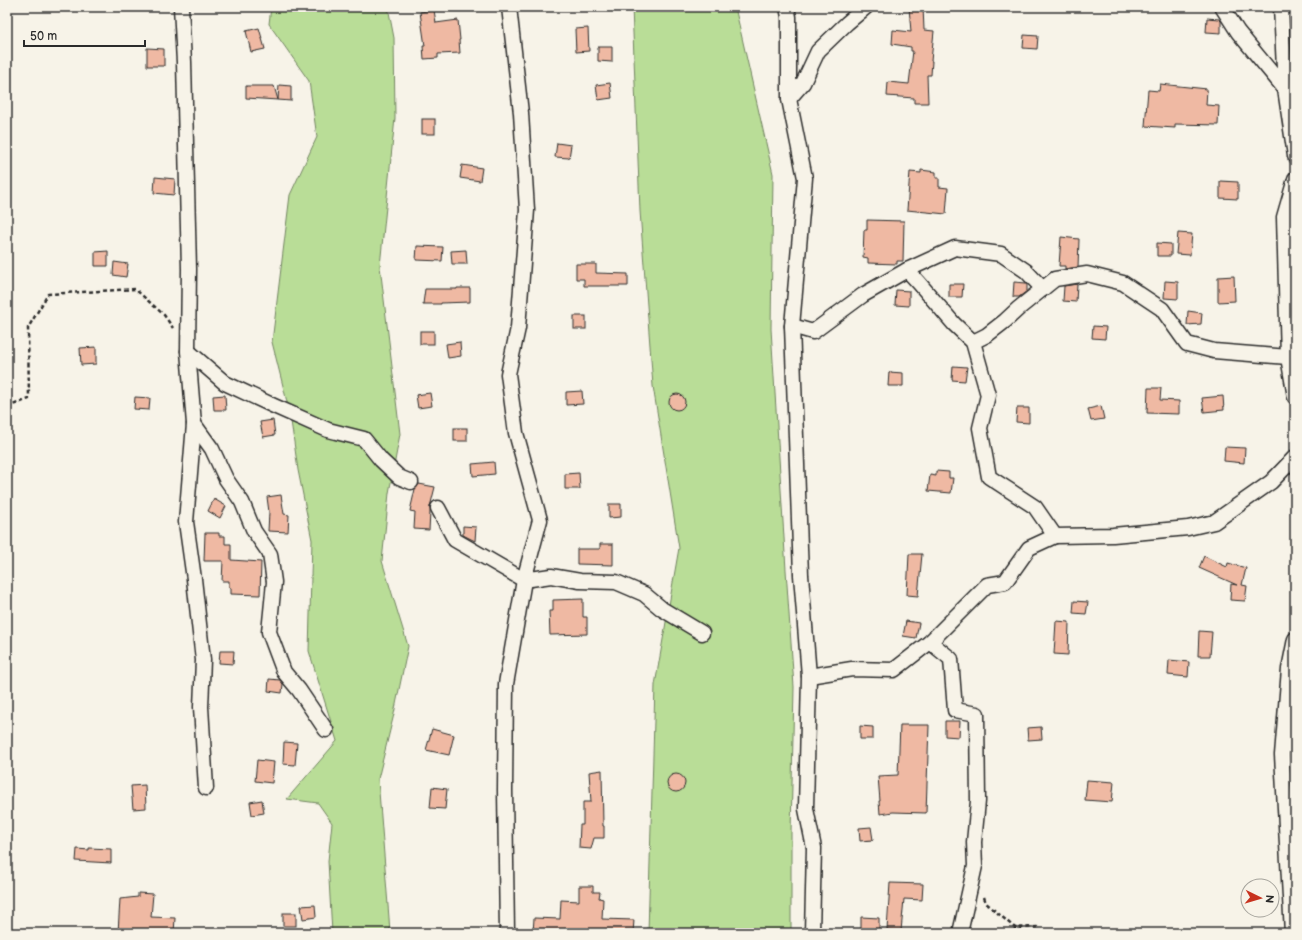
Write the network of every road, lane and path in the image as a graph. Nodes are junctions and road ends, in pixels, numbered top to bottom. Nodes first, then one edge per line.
1 (181, 7) edge
2 (510, 7) edge
3 (786, 7) edge
4 (866, 7) edge
5 (1222, 7) edge
6 (1281, 7) edge
7 (1285, 89) junction
8 (789, 99) junction
9 (1295, 156) edge
10 (1295, 179) edge
11 (907, 270) junction
12 (1043, 289) junction
13 (792, 326) junction
14 (973, 342) junction
15 (188, 351) junction
16 (1288, 357) junction
17 (1295, 397) edge
18 (7, 407) edge
19 (194, 424) junction
20 (1295, 457) edge
21 (412, 482) dead end
22 (438, 508) dead end
23 (1055, 536) junction
24 (524, 580) junction
25 (702, 633) dead end
26 (1295, 640) edge
27 (930, 642) junction
28 (809, 676) junction
29 (326, 730) dead end
30 (206, 788) dead end
31 (983, 895) dead end
32 (507, 933) edge
33 (812, 933) edge
34 (960, 933) edge
35 (1040, 933) edge
36 (1292, 933) edge

1 - 15 street
2 - 24 street
3 - 8 street
4 - 8 street
5 - 7 street
6 - 7 street
7 - 9 street
8 - 13 street
10 - 16 street
11 - 12 street
11 - 13 street
11 - 14 street
12 - 14 street
12 - 16 street
13 - 28 street
14 - 23 street
15 - 18 path
15 - 19 street
15 - 21 street
16 - 17 street
19 - 29 street
19 - 30 street
20 - 23 street
22 - 24 street
23 - 27 street
24 - 25 street
24 - 32 street
26 - 36 street
27 - 28 street
27 - 34 street
28 - 33 street
31 - 35 path

